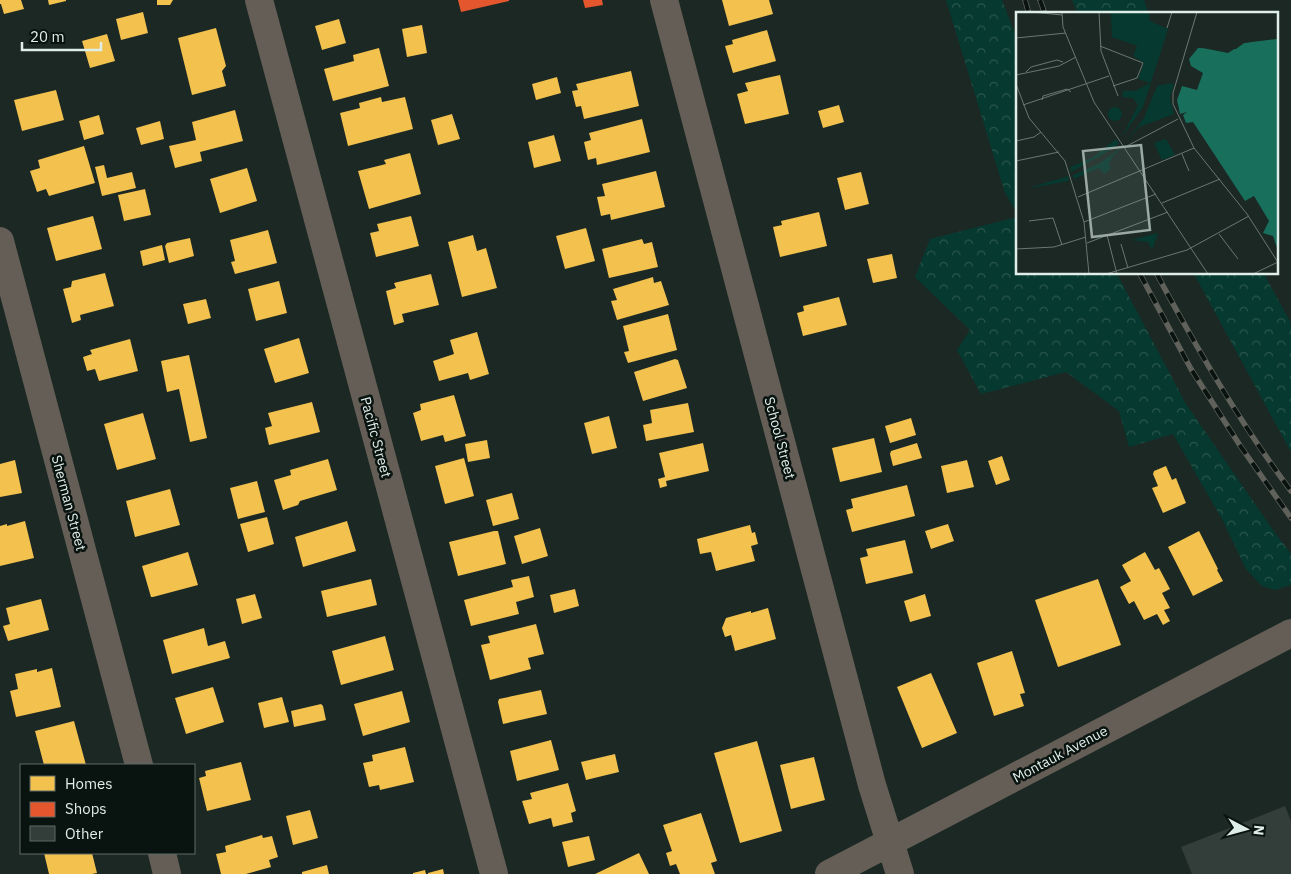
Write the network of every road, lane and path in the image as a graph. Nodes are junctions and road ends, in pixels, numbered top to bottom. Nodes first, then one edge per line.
1 (258, 0) edge
2 (664, 0) edge
3 (0, 241) edge
4 (1290, 637) edge
5 (139, 764) edge
6 (890, 843) junction
7 (162, 854) edge
8 (167, 874) edge
9 (494, 874) edge
10 (829, 874) edge
11 (900, 874) edge

1 - 9 street, Pacific Street
2 - 6 street, School Street
3 - 5 street, Sherman Street
4 - 6 street, Montauk Avenue
6 - 10 street, Montauk Avenue
6 - 11 street, School Street
7 - 8 street

